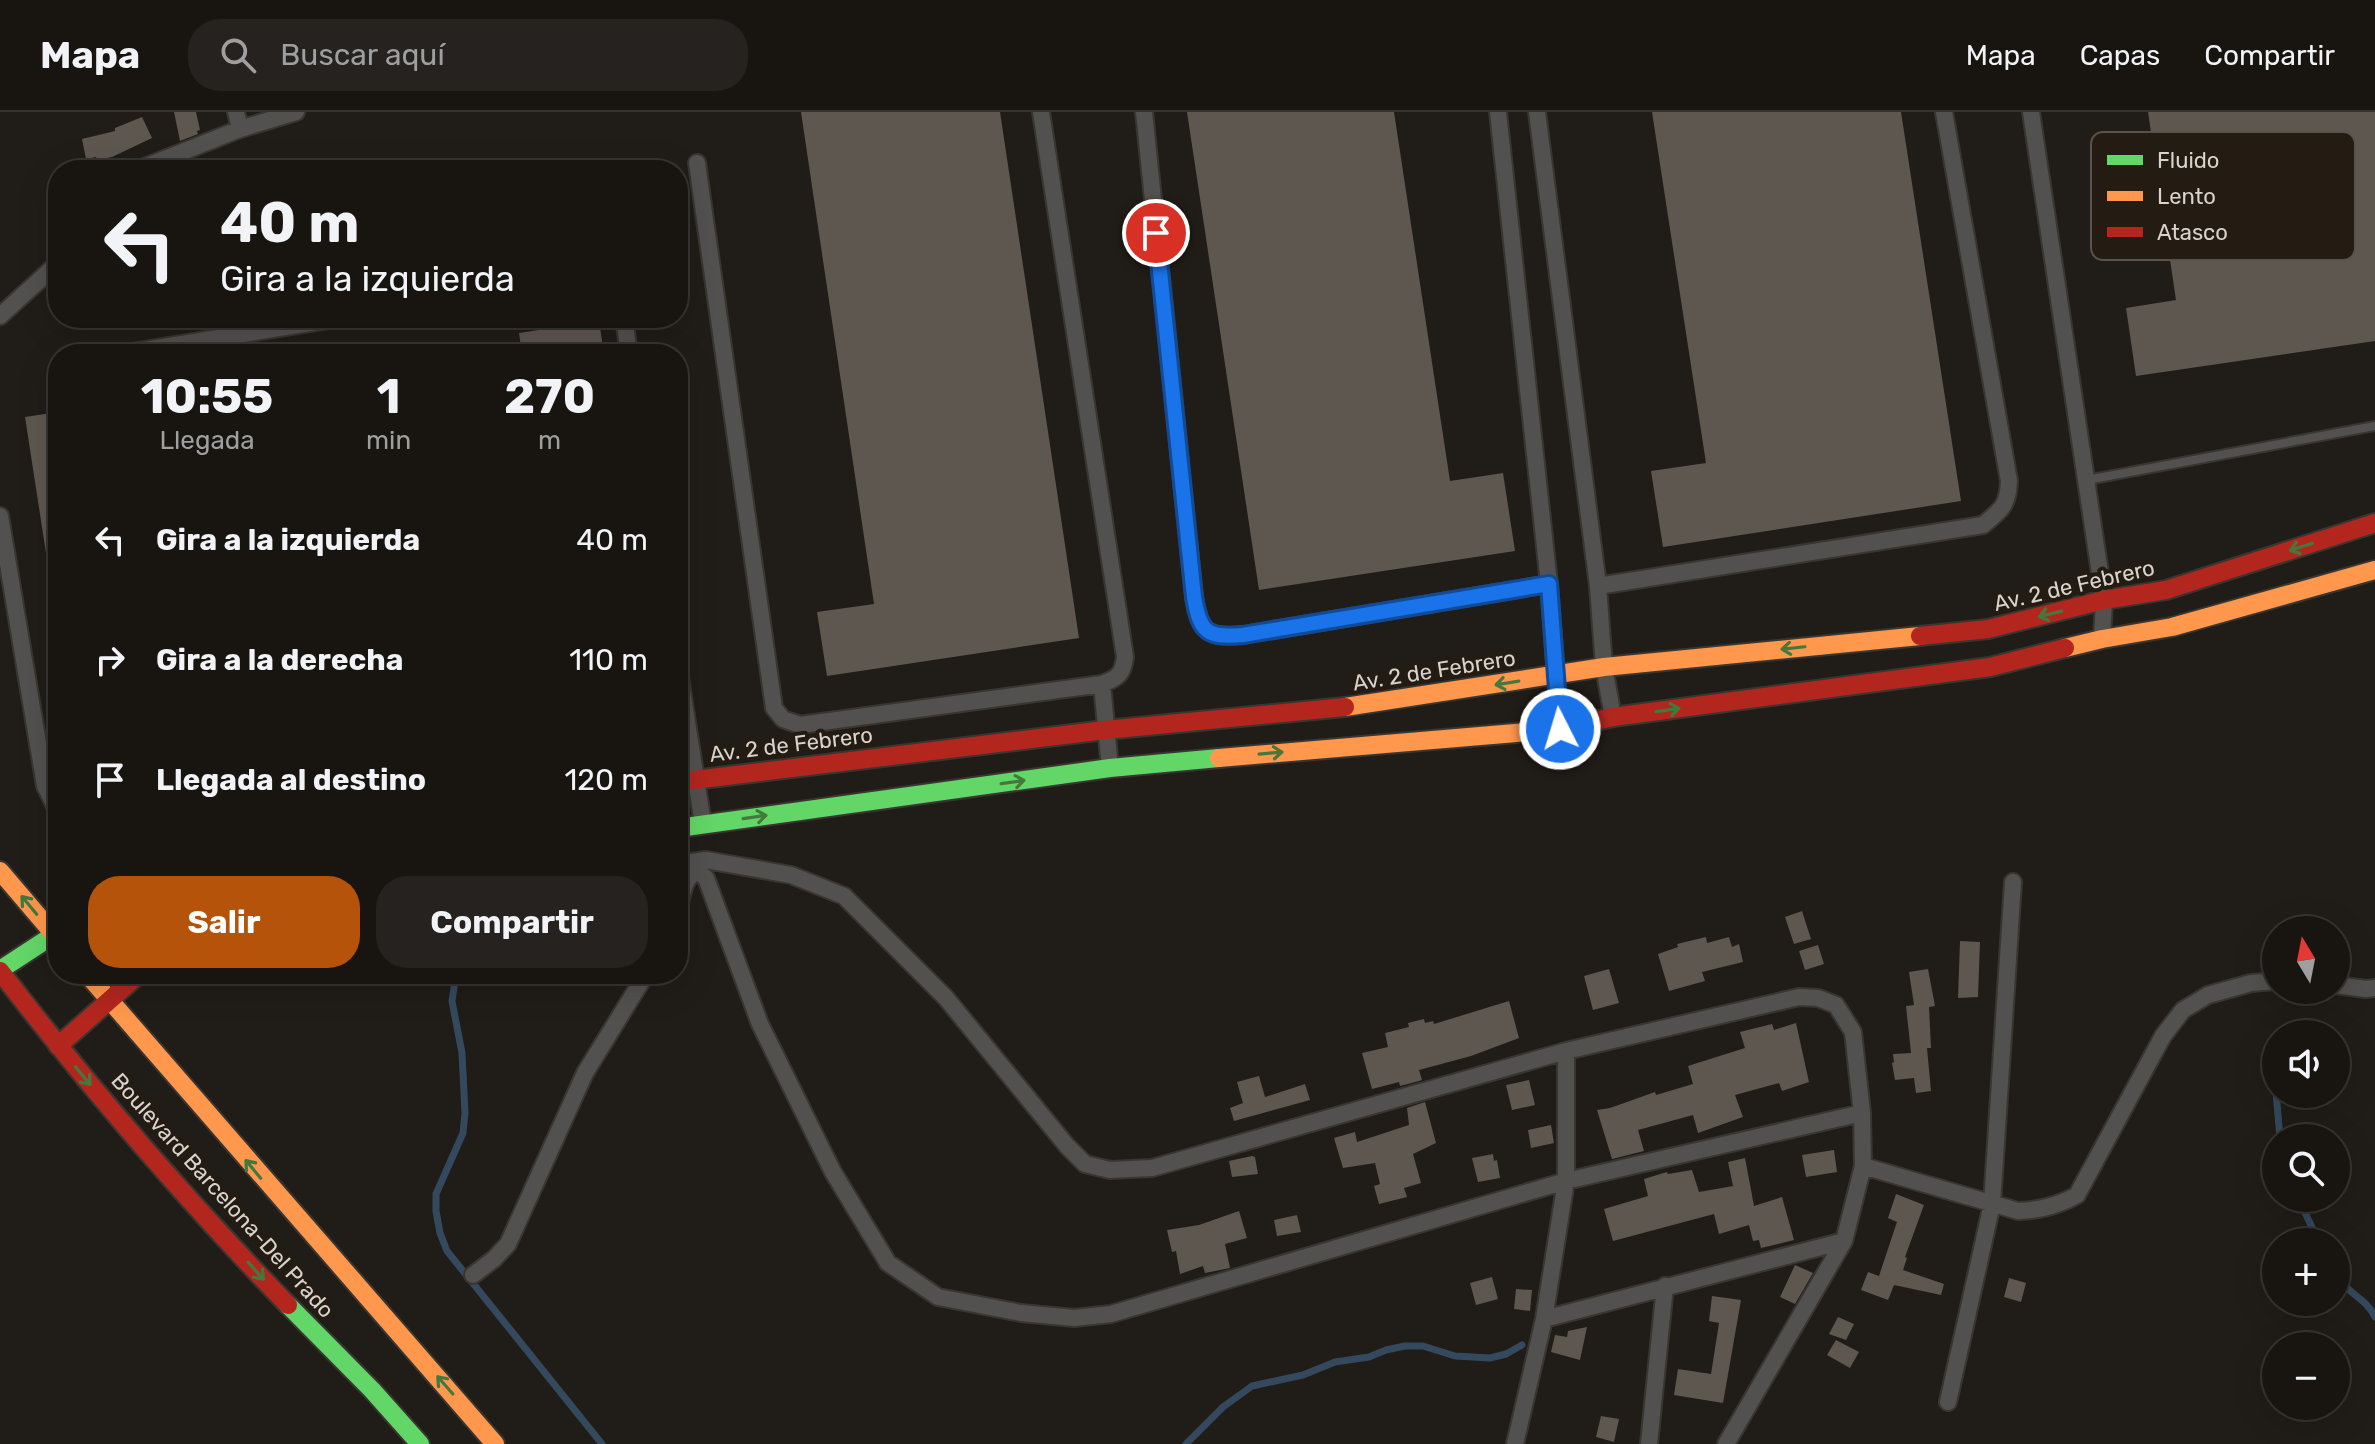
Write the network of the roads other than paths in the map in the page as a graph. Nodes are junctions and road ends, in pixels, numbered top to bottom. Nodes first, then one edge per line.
1 (236, 112) edge
2 (296, 112) edge
3 (1041, 112) edge
4 (1144, 112) edge
5 (1498, 112) edge
6 (1537, 112) edge
7 (1944, 112) edge
8 (2031, 112) edge
9 (240, 129) junction
10 (162, 160) edge
11 (697, 163) dead end
12 (48, 272) edge
13 (0, 316) edge
14 (280, 328) edge
15 (181, 344) edge
16 (2375, 426) edge
17 (2087, 480) junction
18 (0, 516) edge
19 (2375, 523) edge
20 (2375, 570) edge
21 (1549, 584) junction
22 (1598, 586) junction
23 (2104, 600) junction
24 (2102, 639) junction
25 (1604, 667) junction
26 (1556, 676) junction
27 (1102, 684) junction
28 (1613, 717) junction
29 (1560, 729) junction
30 (1105, 730) junction
31 (1110, 768) junction
32 (688, 781) edge
33 (688, 786) edge
34 (48, 792) edge
35 (703, 824) junction
36 (688, 826) edge
37 (688, 863) edge
38 (0, 871) edge
39 (688, 877) edge
40 (2013, 882) dead end
41 (48, 925) edge
42 (48, 941) edge
43 (0, 970) edge
44 (2262, 982) edge
45 (95, 984) edge
46 (128, 984) edge
47 (640, 984) edge
48 (2350, 987) edge
49 (2375, 988) edge
50 (109, 1001) junction
51 (58, 1046) junction
52 (1566, 1051) junction
53 (1862, 1113) junction
54 (1863, 1166) junction
55 (1566, 1181) junction
56 (1992, 1204) junction
57 (1844, 1241) junction
58 (473, 1275) dead end
59 (1665, 1286) junction
60 (1544, 1319) junction
61 (1948, 1402) dead end
62 (420, 1444) edge
63 (495, 1444) edge
64 (1515, 1444) edge
65 (1649, 1444) edge
66 (1726, 1444) edge

1 - 9 street
2 - 9 street
3 - 27 street
4 - 21 street
5 - 21 street
6 - 22 street
7 - 22 street
8 - 17 street
9 - 10 street
11 - 27 street
12 - 13 street
14 - 15 street
16 - 17 lane
17 - 23 street
18 - 34 street
19 -> 23 main road, Av. 2 de Febrero
20 - 24 main road
21 - 26 street
22 - 25 street
23 - 24 street
23 -> 25 main road, Av. 2 de Febrero
28 -> 24 main road
25 - 26 main road, Av. 2 de Febrero
25 - 28 street
26 - 29 street
26 -> 30 main road, Av. 2 de Febrero
27 - 30 street
28 - 29 main road
31 -> 29 main road
30 - 31 street
30 - 32 main road, Av. 2 de Febrero
35 -> 31 main road
33 - 35 street
35 - 36 main road
37 - 52 street
41 -> 38 main road
39 - 55 street
40 - 56 street
42 - 43 main road
43 - 51 main road, Boulevard Barcelona-Del Prado
44 - 56 street
45 - 50 main road, Boulevard Barcelona-Del Prado
46 - 50 main road
47 - 58 street
48 - 49 street
50 - 51 main road
63 -> 50 main road, Boulevard Barcelona-Del Prado
51 -> 62 main road, Boulevard Barcelona-Del Prado
52 - 53 street
52 - 55 street
53 - 54 street
53 - 55 street
54 - 56 street
54 - 57 street
55 - 60 street
56 - 61 street
57 - 59 street
57 - 66 street
59 - 60 street
59 - 65 street
60 - 64 street

